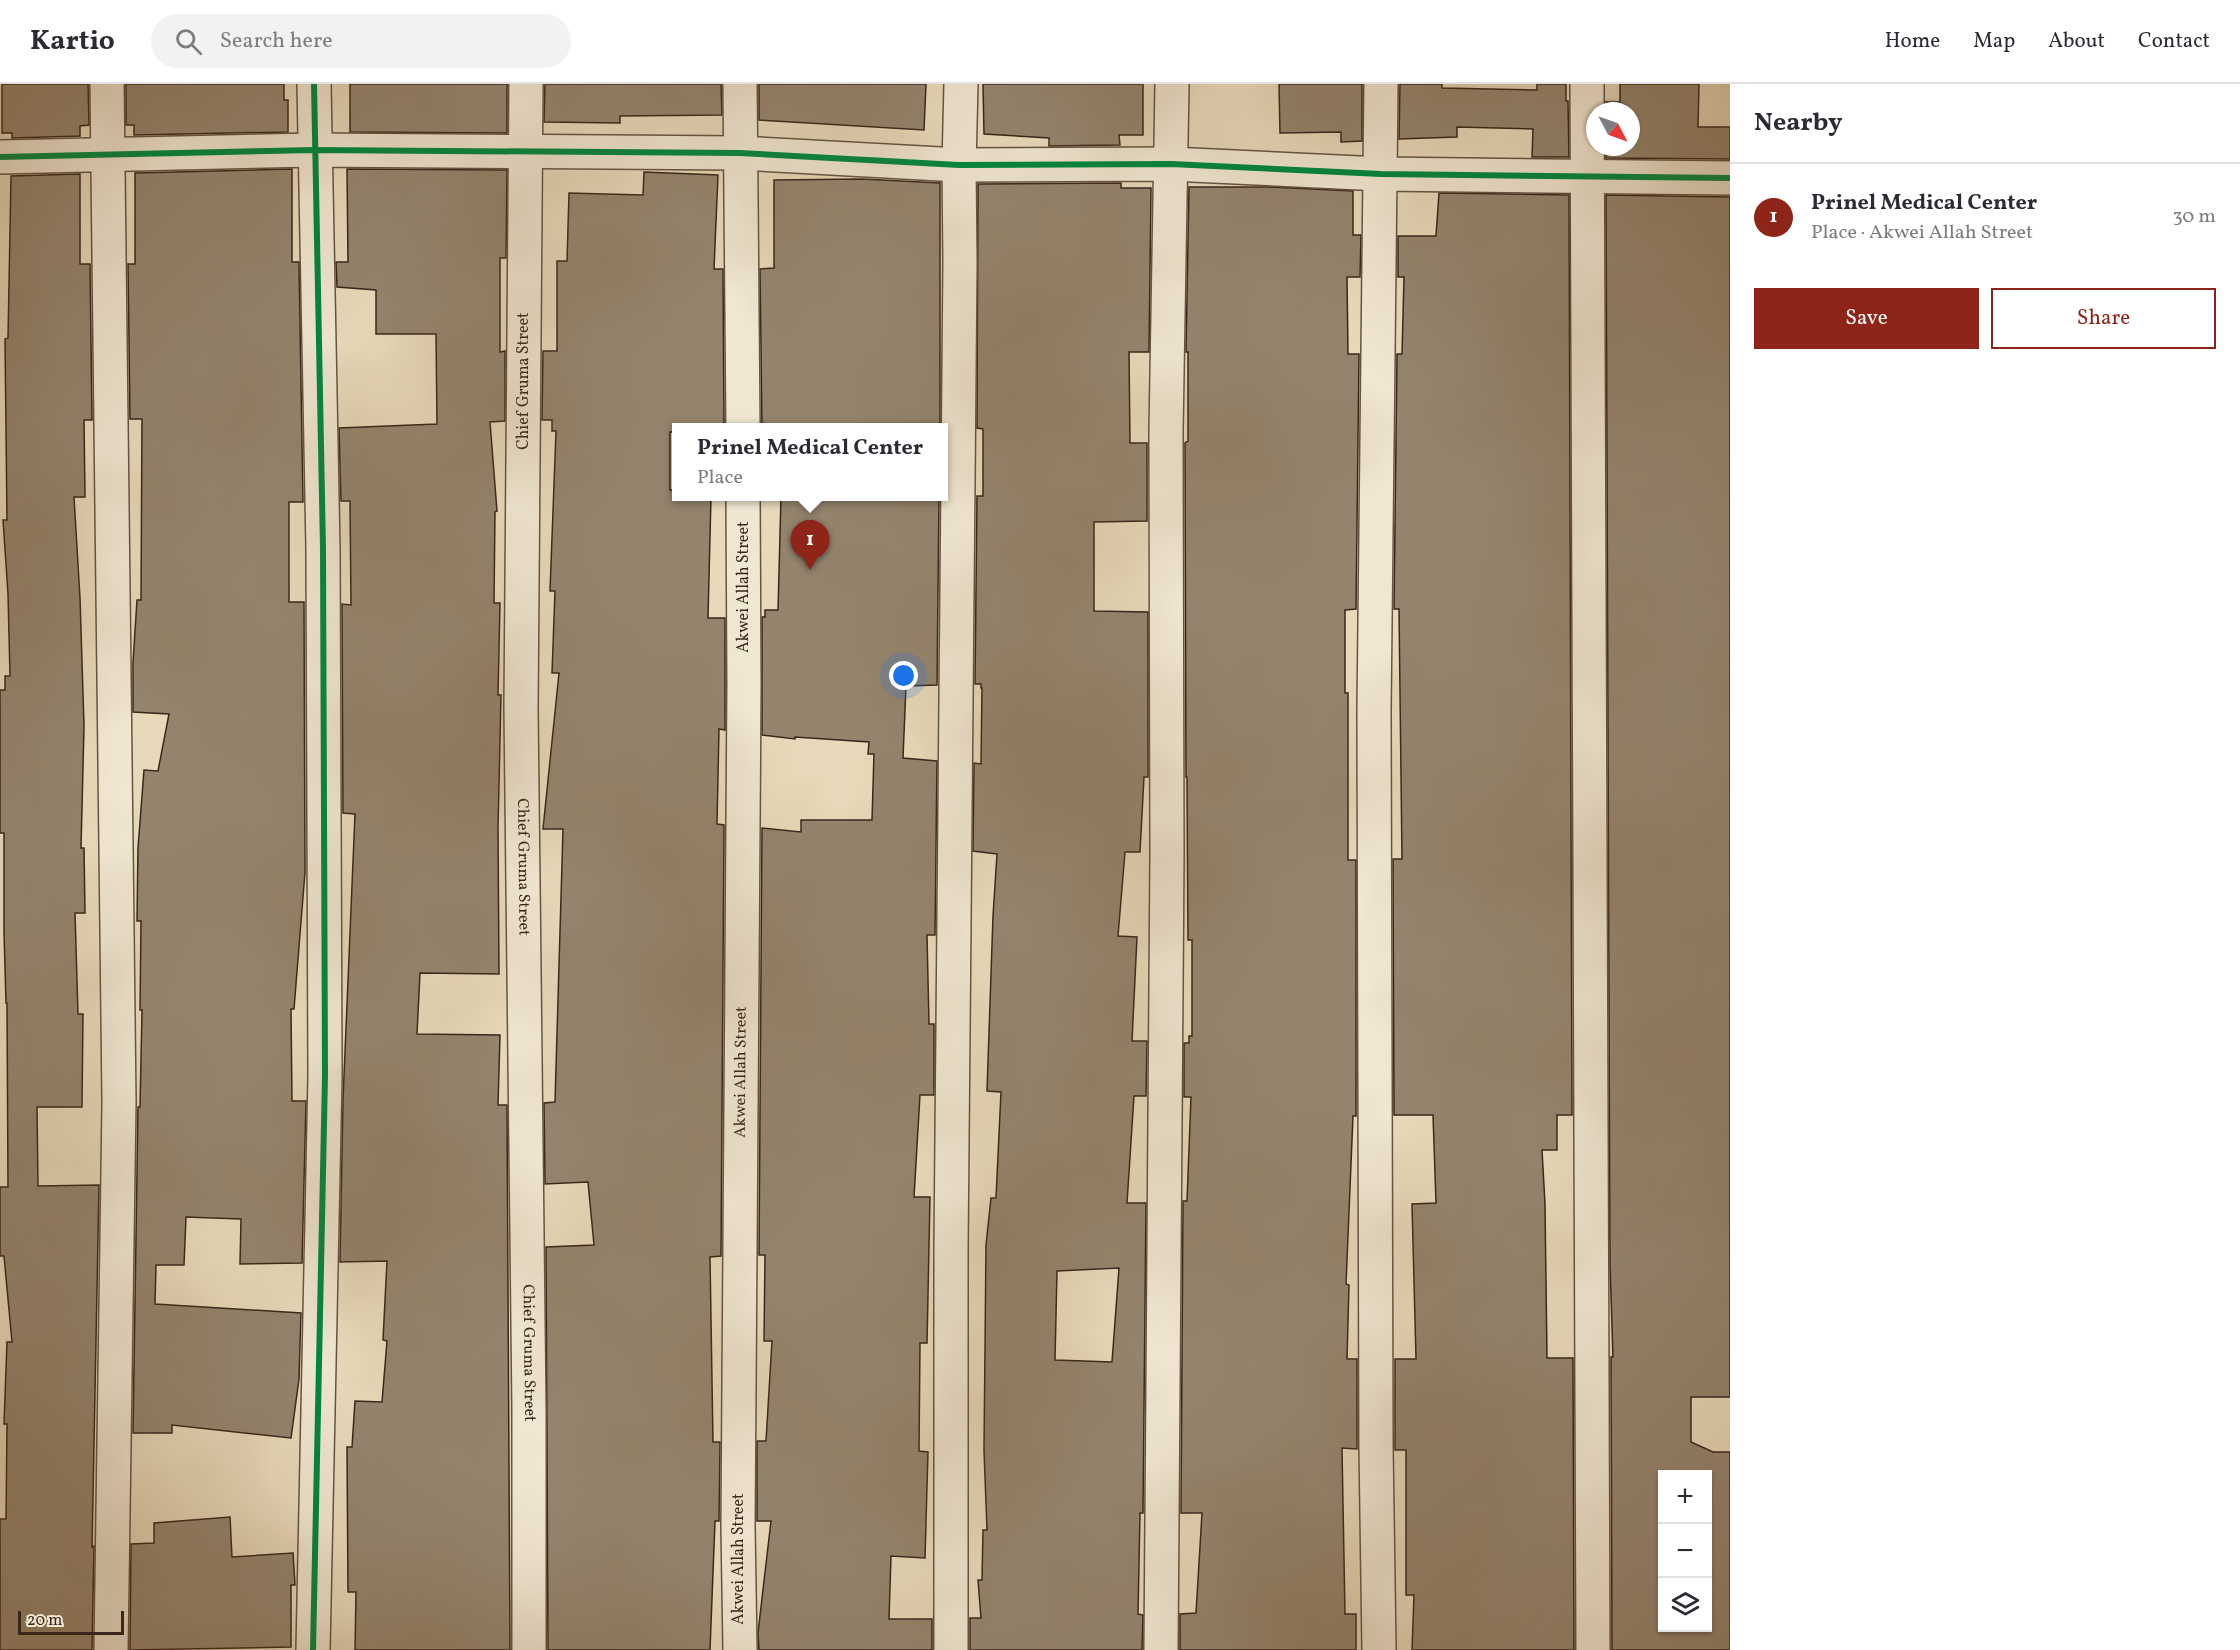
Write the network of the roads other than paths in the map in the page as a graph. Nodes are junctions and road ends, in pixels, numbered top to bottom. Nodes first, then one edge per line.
1 (107, 84) edge
2 (314, 84) edge
3 (526, 84) edge
4 (740, 84) edge
5 (962, 84) edge
6 (1172, 84) edge
7 (1381, 84) edge
8 (1587, 84) edge
9 (314, 150) junction
10 (524, 150) junction
11 (740, 153) junction
12 (107, 155) junction
13 (0, 157) edge
14 (1171, 164) junction
15 (959, 165) junction
16 (1381, 174) junction
17 (1586, 177) junction
18 (1730, 178) edge
19 (743, 423) edge
20 (743, 501) edge
21 (111, 1650) edge
22 (313, 1650) edge
23 (529, 1650) edge
24 (740, 1650) edge
25 (951, 1650) edge
26 (1161, 1650) edge
27 (1379, 1650) edge
28 (1593, 1650) edge

1 - 12 street
2 - 9 street
3 - 10 street, Chief Gruma Street
4 - 11 street
5 - 15 street
6 - 14 street
7 - 16 street
8 - 17 street
9 - 10 street
9 - 12 street
9 - 22 street
10 - 11 street
10 - 23 street, Chief Gruma Street
11 - 15 street
11 - 19 street
12 - 13 street
12 - 21 street
14 - 15 street
14 - 16 street
14 - 26 street
15 - 25 street
16 - 17 street
16 - 27 street
17 - 18 street
17 - 28 street
20 - 24 street, Akwei Allah Street

